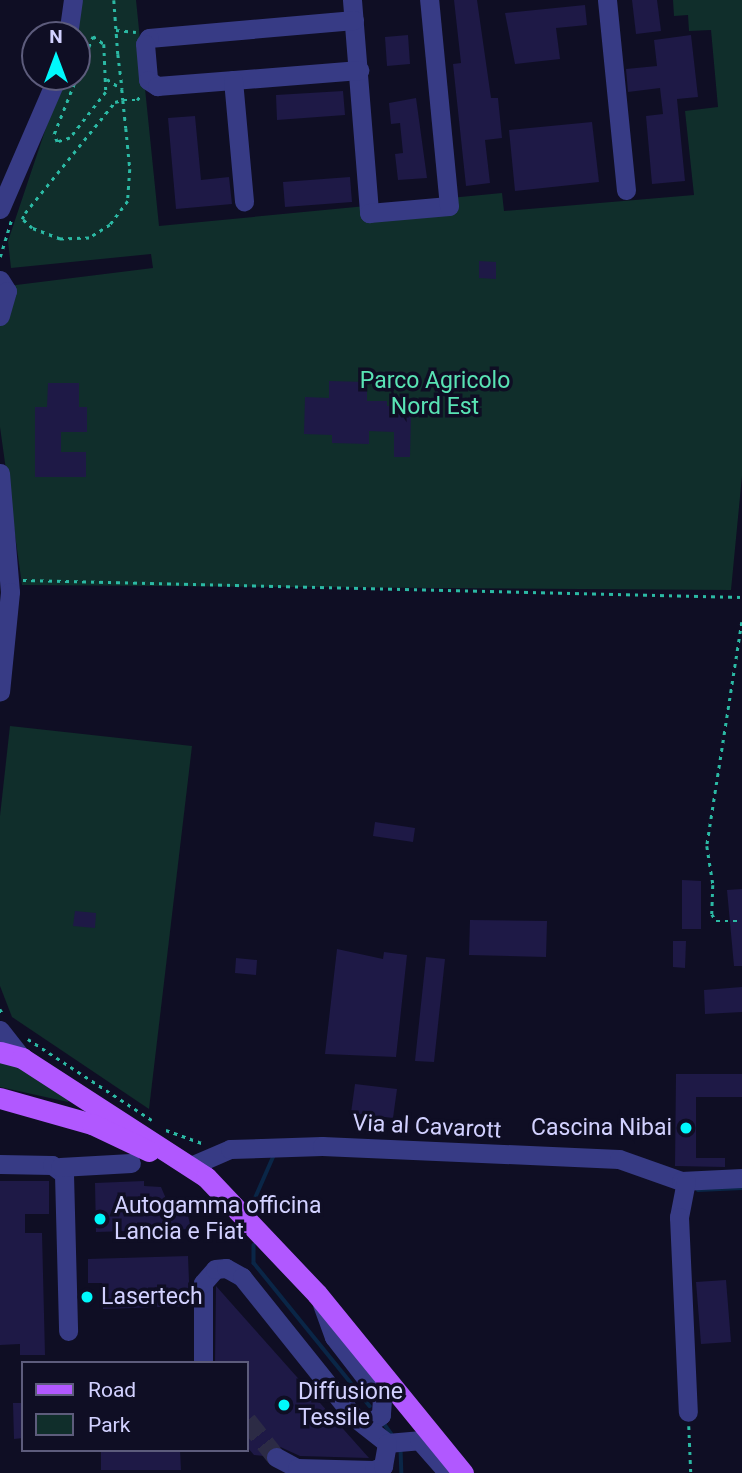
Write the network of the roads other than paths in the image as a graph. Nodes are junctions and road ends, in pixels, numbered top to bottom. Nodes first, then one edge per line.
1 (73, 0) edge
2 (352, 0) edge
3 (429, 0) edge
4 (607, 0) edge
5 (354, 20) junction
6 (70, 21) edge
7 (359, 70) junction
8 (233, 79) junction
9 (51, 91) edge
10 (626, 190) dead end
11 (244, 202) dead end
12 (0, 209) edge
13 (0, 281) edge
14 (0, 316) edge
15 (0, 473) edge
16 (3, 527) edge
17 (0, 692) edge
18 (9, 1028) edge
19 (0, 1052) edge
20 (22, 1058) junction
21 (0, 1098) edge
22 (131, 1163) dead end
23 (0, 1164) edge
24 (192, 1165) junction
25 (60, 1167) junction
26 (742, 1178) edge
27 (686, 1181) junction
28 (236, 1207) junction
29 (317, 1294) junction
30 (68, 1331) dead end
31 (203, 1361) edge
32 (688, 1412) road end
33 (365, 1426) junction
34 (387, 1443) junction
35 (276, 1457) tunnel mouth
36 (456, 1470) edge

1 - 6 street
2 - 5 street
3 - 7 street
4 - 10 street
5 - 7 street
5 - 8 street
7 - 8 street
8 - 11 street
9 - 12 street
13 - 14 street
15 - 16 street
16 - 17 street
18 - 20 street
19 - 20 main road
20 - 24 main road
21 - 28 main road
22 - 25 street
23 - 25 street
24 - 27 street, Via al Cavarott
24 - 28 main road
25 - 30 street
26 - 27 street, Via al Cavarott
27 - 32 street
28 - 29 main road
29 - 33 street
29 - 36 main road
31 - 33 street
33 - 34 street
34 - 35 street
34 - 36 street

